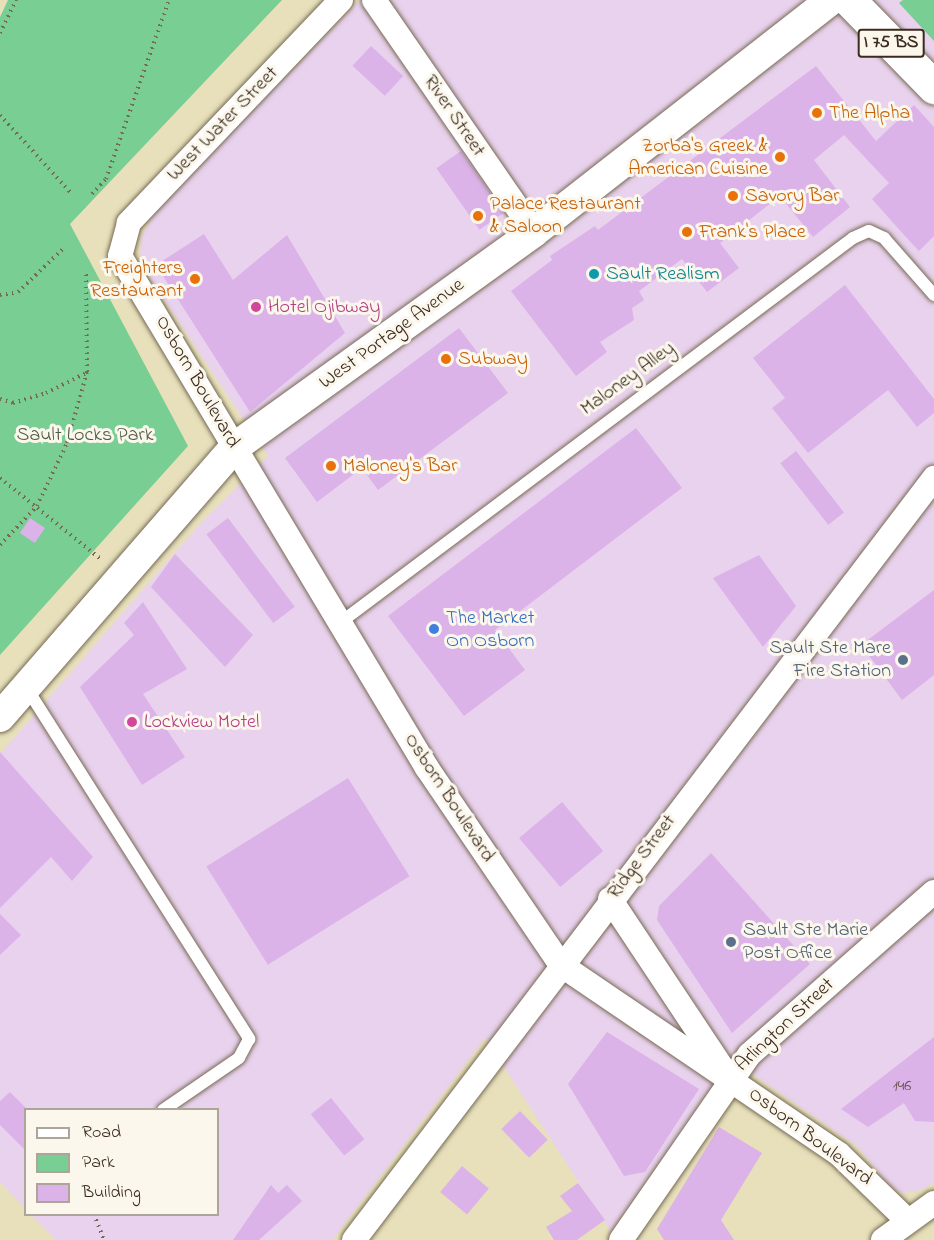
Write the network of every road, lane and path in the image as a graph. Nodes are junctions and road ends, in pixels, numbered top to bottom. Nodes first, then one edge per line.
1 (16, 0) edge
2 (170, 0) edge
3 (341, 0) edge
4 (375, 0) edge
5 (831, 0) edge
6 (849, 0) edge
7 (0, 33) edge
8 (934, 87) edge
9 (0, 115) edge
10 (72, 194) dead end
11 (92, 194) dead end
12 (534, 232) junction
13 (65, 248) dead end
14 (120, 256) joint
15 (86, 273) dead end
16 (0, 295) edge
17 (934, 295) edge
18 (87, 372) junction
19 (0, 399) edge
20 (235, 447) junction
21 (0, 478) edge
22 (934, 478) edge
23 (37, 506) junction
24 (0, 545) edge
25 (103, 561) dead end
26 (341, 622) junction
27 (26, 686) junction
28 (0, 717) edge
29 (934, 892) edge
30 (610, 899) junction
31 (561, 965) junction
32 (729, 1078) junction
33 (166, 1108) edge
34 (934, 1203) edge
35 (94, 1216) edge
36 (908, 1221) junction
37 (104, 1240) edge
38 (354, 1240) edge
39 (621, 1240) edge
40 (883, 1240) edge

1 - 7 path
2 - 11 path
3 - 14 street, West Water Street
4 - 12 street, River Street
5 - 12 street, West Portage Avenue
6 - 8 main road, I 75 BS
9 - 10 path
12 - 20 street, West Portage Avenue
13 - 16 path
14 - 20 street, Osborn Boulevard
15 - 18 path
17 - 26 lane, Maloney Alley
18 - 19 path
18 - 23 path
20 - 26 street, Osborn Boulevard
20 - 27 street, West Portage Avenue
21 - 23 path
22 - 30 street, Ridge Street
23 - 24 path
23 - 25 path
26 - 31 street, Osborn Boulevard
27 - 28 street, West Portage Avenue
27 - 33 lane
29 - 32 street, Arlington Street
30 - 31 street, Ridge Street
30 - 32 street
31 - 32 street, Osborn Boulevard
31 - 38 street, Ridge Street
32 - 36 street, Osborn Boulevard
32 - 39 street, Arlington Street
34 - 36 street
35 - 37 path
36 - 40 street

